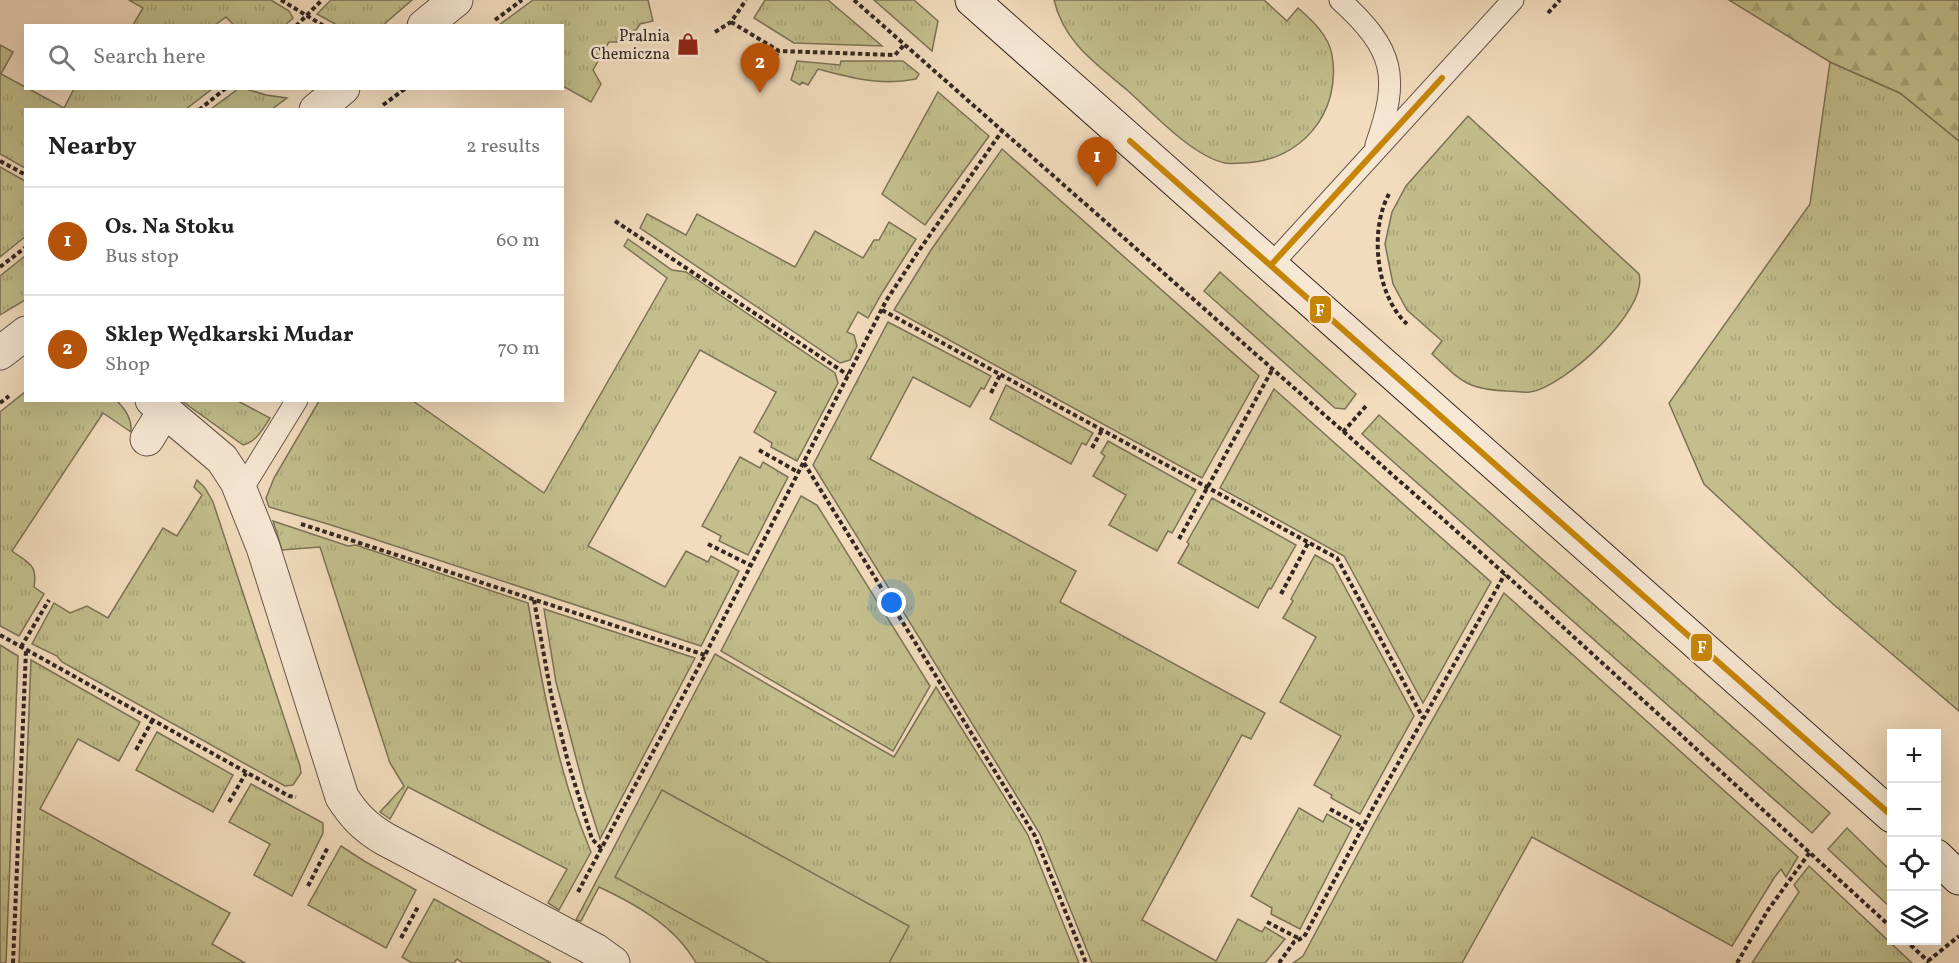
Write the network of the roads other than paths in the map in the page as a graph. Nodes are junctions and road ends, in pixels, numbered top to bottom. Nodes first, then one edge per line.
1 (456, 0) edge
2 (972, 0) edge
3 (1340, 0) edge
4 (1513, 0) edge
5 (426, 24) edge
6 (341, 90) edge
7 (319, 108) edge
8 (1373, 154) junction
9 (1271, 265) junction
10 (24, 335) edge
11 (0, 353) edge
12 (296, 402) edge
13 (158, 405) edge
14 (147, 439) dead end
15 (241, 491) junction
16 (1887, 812) edge
17 (1941, 861) edge
18 (1959, 878) edge
19 (613, 963) edge

1 - 5 street
2 - 9 street
3 - 8 lane
4 - 8 lane
6 - 7 street
8 - 9 lane
9 - 16 street
10 - 11 street
12 - 15 lane
13 - 14 street
13 - 15 street
15 - 19 street
17 - 18 street

